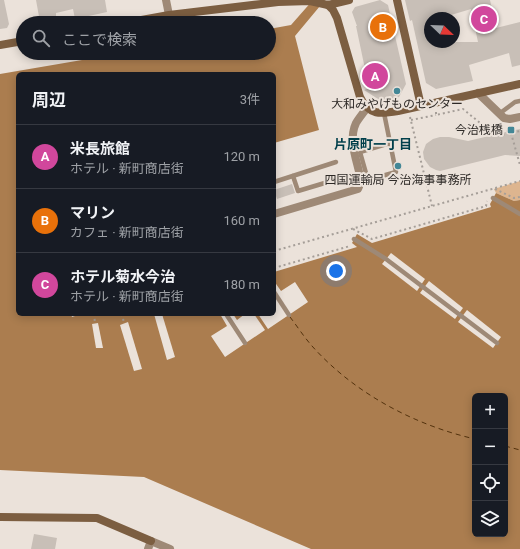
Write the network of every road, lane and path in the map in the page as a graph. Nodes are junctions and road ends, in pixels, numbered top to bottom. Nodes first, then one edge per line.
1 (166, 0) edge
2 (349, 0) edge
3 (397, 0) edge
4 (328, 5) junction
5 (169, 15) junction
6 (164, 16) edge
7 (16, 42) edge
8 (0, 45) edge
9 (520, 84) edge
10 (478, 93) junction
11 (520, 101) edge
12 (422, 106) junction
13 (367, 108) junction
14 (435, 109) dead end
15 (384, 113) junction
16 (409, 114) dead end
17 (499, 114) junction
18 (436, 115) junction
19 (520, 117) edge
20 (411, 120) junction
21 (520, 131) edge
22 (512, 133) junction
23 (390, 143) junction
24 (336, 162) dead end
25 (520, 164) edge
26 (293, 176) junction
27 (338, 179) dead end
28 (276, 181) edge
29 (520, 181) edge
30 (494, 189) junction
31 (490, 190) junction
32 (520, 197) edge
33 (493, 198) dead end
34 (432, 206) junction
35 (276, 213) edge
36 (520, 214) edge
37 (353, 228) junction
38 (354, 239) dead end
39 (350, 246) dead end
40 (276, 250) edge
41 (276, 267) edge
42 (276, 295) edge
43 (289, 315) dead end
44 (94, 316) edge
45 (122, 316) edge
46 (227, 316) edge
47 (95, 323) dead end
48 (124, 323) dead end
49 (245, 343) dead end
50 (497, 343) dead end
51 (0, 516) edge
52 (151, 541) junction
53 (148, 549) edge
54 (170, 549) edge

1 - 5 street
2 - 4 street
3 - 12 street
4 - 5 street
4 - 13 street
5 - 6 street
7 - 8 street
9 - 10 street
10 - 12 street
10 - 17 street
11 - 17 lane
12 - 15 street
13 - 15 street
13 - 35 street
14 - 18 path
15 - 23 lane
16 - 20 path
17 - 19 street
18 - 20 path
18 - 22 path
20 - 34 path
21 - 22 path
22 - 25 path
23 - 23 lane
24 - 26 lane
26 - 27 lane
26 - 28 lane
29 - 30 path
30 - 31 path
30 - 32 path
31 - 34 path
31 - 37 path
33 - 36 lane
34 - 37 path
37 - 40 path
38 - 50 lane
39 - 41 path
42 - 43 lane
44 - 47 path
45 - 48 path
46 - 49 lane
51 - 52 street
52 - 53 street
52 - 54 street

